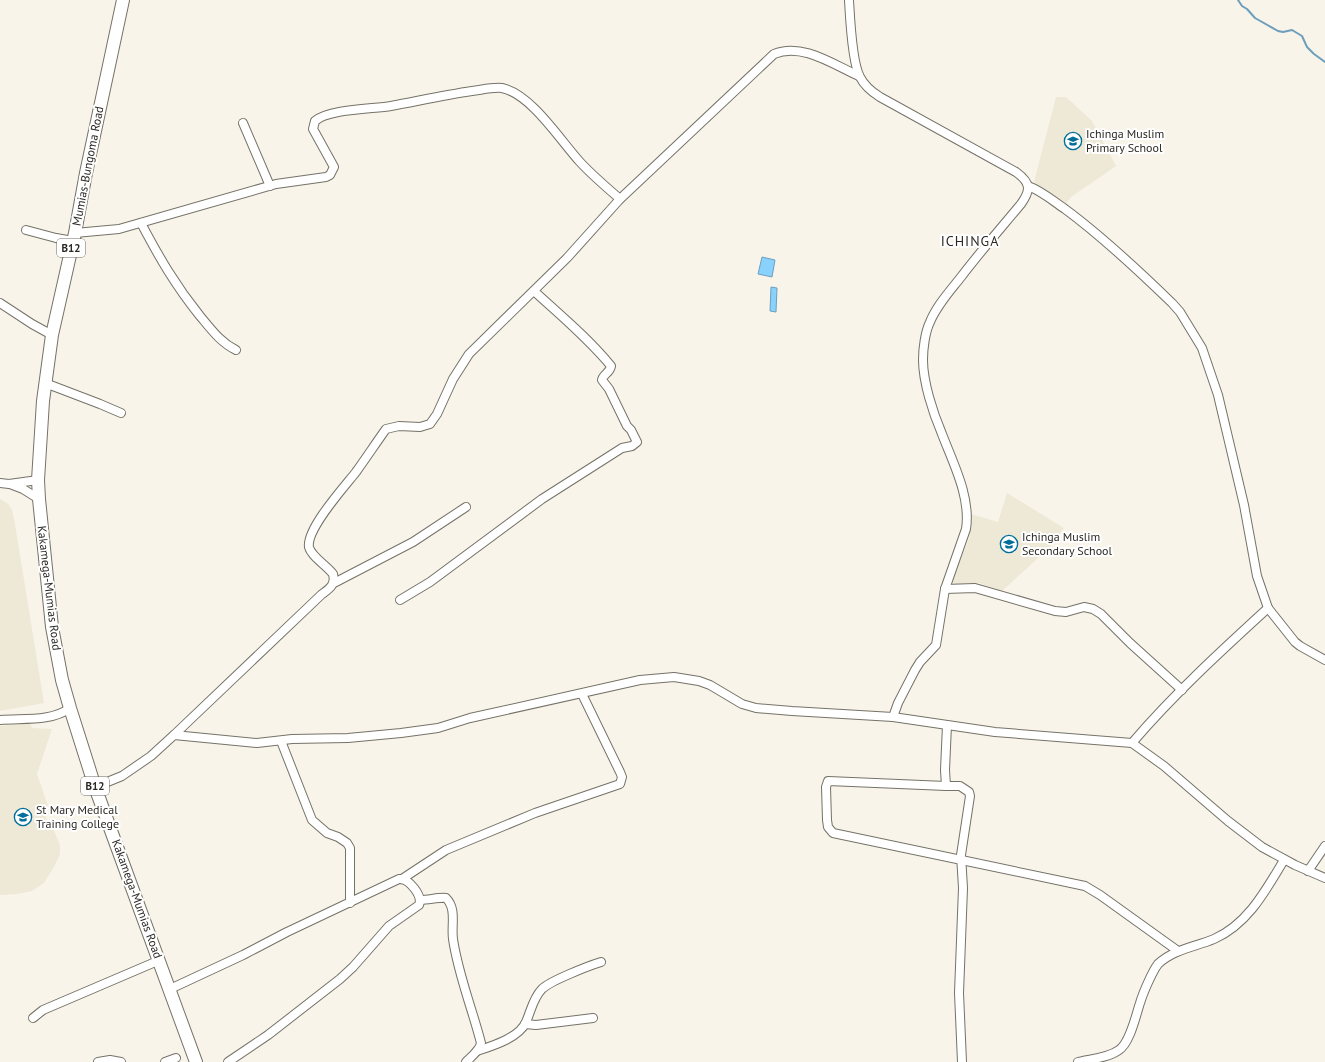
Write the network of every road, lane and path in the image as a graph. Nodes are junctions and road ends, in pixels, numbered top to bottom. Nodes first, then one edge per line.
1 (123, 0) edge
2 (848, 0) edge
3 (859, 76) junction
4 (243, 123) dead end
5 (270, 186) junction
6 (1028, 186) junction
7 (620, 199) junction
8 (141, 223) junction
9 (26, 230) dead end
10 (74, 237) junction
11 (534, 291) junction
12 (0, 303) edge
13 (52, 335) junction
14 (236, 350) dead end
15 (45, 383) junction
16 (121, 414) dead end
17 (38, 480) junction
18 (0, 483) edge
19 (9, 484) junction
20 (39, 499) junction
21 (466, 507) dead end
22 (334, 583) junction
23 (945, 589) junction
24 (400, 600) dead end
25 (1268, 608) junction
26 (1325, 660) edge
27 (1182, 690) junction
28 (582, 694) junction
29 (70, 708) junction
30 (893, 717) junction
31 (0, 720) edge
32 (946, 725) junction
33 (174, 735) junction
34 (281, 741) junction
35 (1132, 743) junction
36 (946, 786) junction
37 (96, 787) junction
38 (1325, 846) edge
39 (961, 859) junction
40 (1284, 860) junction
41 (1308, 871) junction
42 (1325, 878) edge
43 (402, 879) junction
44 (420, 900) junction
45 (350, 903) junction
46 (1178, 951) junction
47 (160, 960) junction
48 (600, 962) dead end
49 (170, 989) junction
50 (33, 1018) dead end
51 (593, 1018) dead end
52 (525, 1024) junction
53 (474, 1052) junction
54 (176, 1058) dead end
55 (98, 1062) edge
56 (120, 1062) edge
57 (165, 1062) edge
58 (196, 1062) edge
59 (228, 1062) edge
60 (466, 1062) edge
61 (962, 1062) edge
62 (1078, 1062) edge

1 - 10 highway, Mumias-Bungoma Road / B12
2 - 3 street
3 - 6 street
3 - 7 street
4 - 5 street
5 - 7 street
5 - 8 street
6 - 23 street
6 - 25 street
7 - 11 street
8 - 10 street
8 - 14 street
9 - 10 street
10 - 13 highway, Mumias-Bungoma Road / B12
11 - 22 street
11 - 24 street
12 - 13 street
13 - 15 highway, Mumias-Bungoma Road / B12
15 - 16 street
15 - 17 highway, Mumias-Bungoma Road / B12
17 - 19 street
17 - 20 highway, Mumias-Bungoma Road / B12
18 - 19 street
19 - 20 street
20 - 29 highway, Kakamega-Mumias Road / B12
21 - 22 street
22 - 33 street
23 - 27 street
23 - 30 street
25 - 26 street
25 - 27 street
27 - 35 street
28 - 30 street
28 - 34 street
28 - 43 street
29 - 31 street
29 - 37 highway, Kakamega-Mumias Road / B12
30 - 32 street
32 - 35 street
32 - 36 street
33 - 34 street
33 - 37 street
34 - 45 street
35 - 40 street
36 - 39 street
36 - 39 street
37 - 47 highway, Kakamega-Mumias Road / B12
38 - 41 street
39 - 46 street
39 - 61 street
40 - 41 street
40 - 46 street
41 - 42 street
43 - 44 street
43 - 45 street
44 - 53 street
44 - 59 street
45 - 49 street
46 - 62 street
47 - 49 highway, Kakamega-Mumias Road / B12
47 - 50 street
48 - 52 street
49 - 58 highway, Kakamega-Mumias Road / B12
51 - 52 street
52 - 53 street
53 - 60 street
54 - 57 street
55 - 56 street

